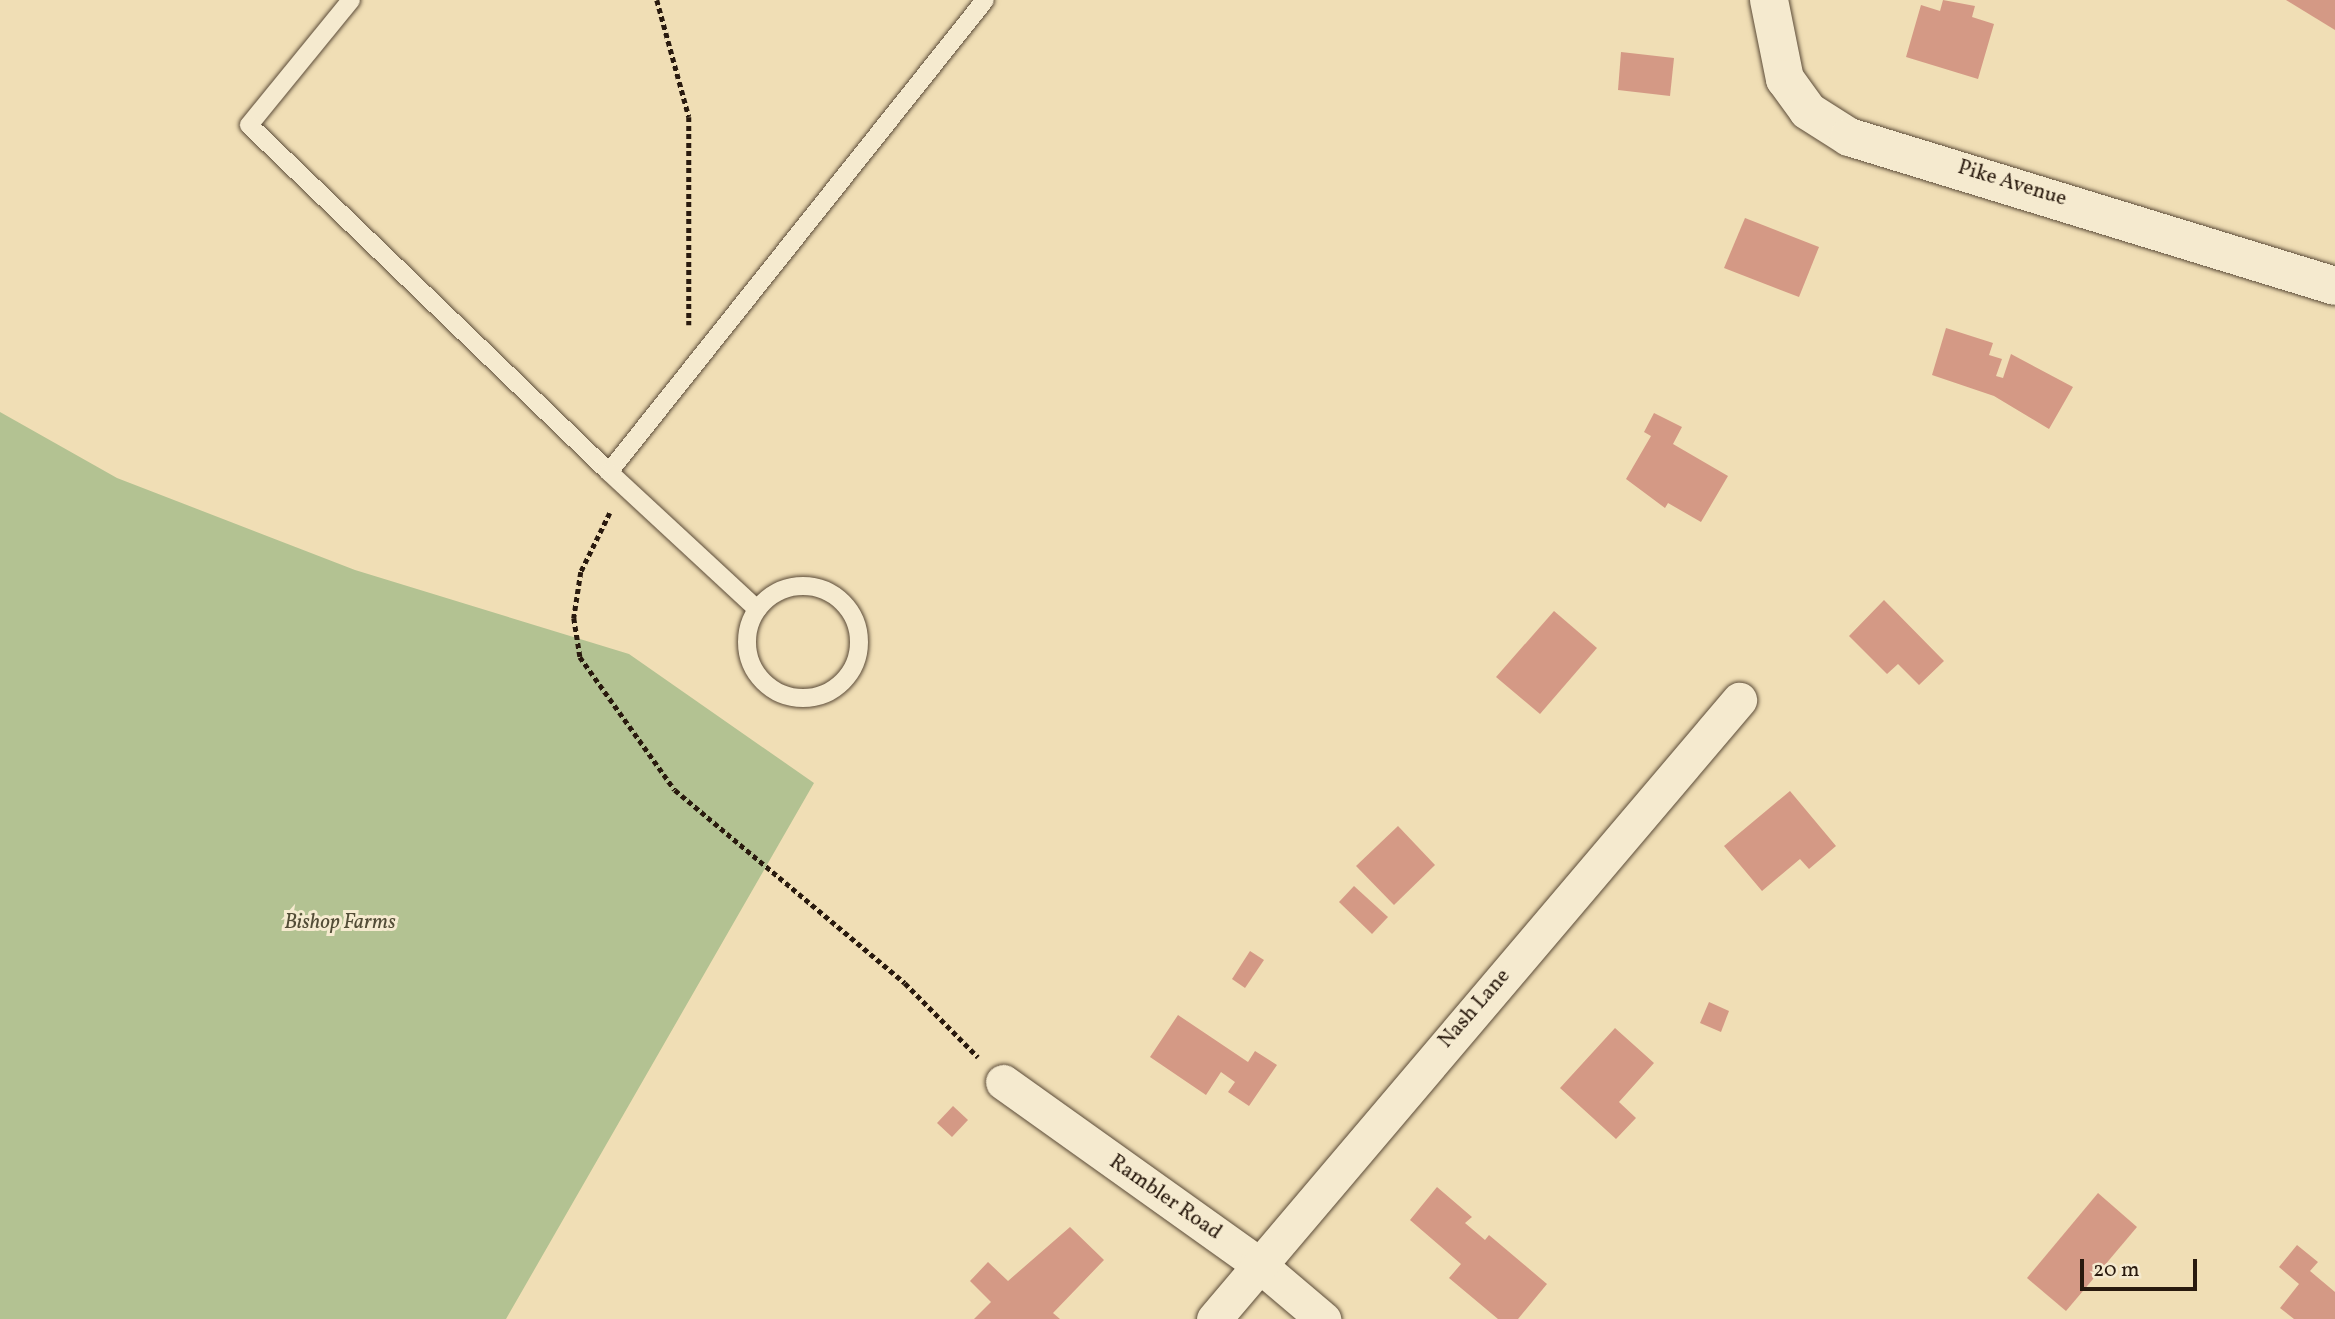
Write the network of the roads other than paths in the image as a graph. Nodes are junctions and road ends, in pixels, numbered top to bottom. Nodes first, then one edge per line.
1 (351, 0) edge
2 (985, 0) edge
3 (1769, 0) edge
4 (2335, 286) edge
5 (609, 472) junction
6 (757, 609) junction
7 (1738, 700) dead end
8 (1003, 1082) dead end
9 (1257, 1263) junction
10 (1214, 1319) edge
11 (1323, 1319) edge

1 - 5 lane
2 - 5 lane
3 - 4 street, Pike Avenue
5 - 6 lane
6 - 6 lane
7 - 9 street, Nash Lane
8 - 9 street, Rambler Road
9 - 10 street, Nash Lane
9 - 11 street, Rambler Road

